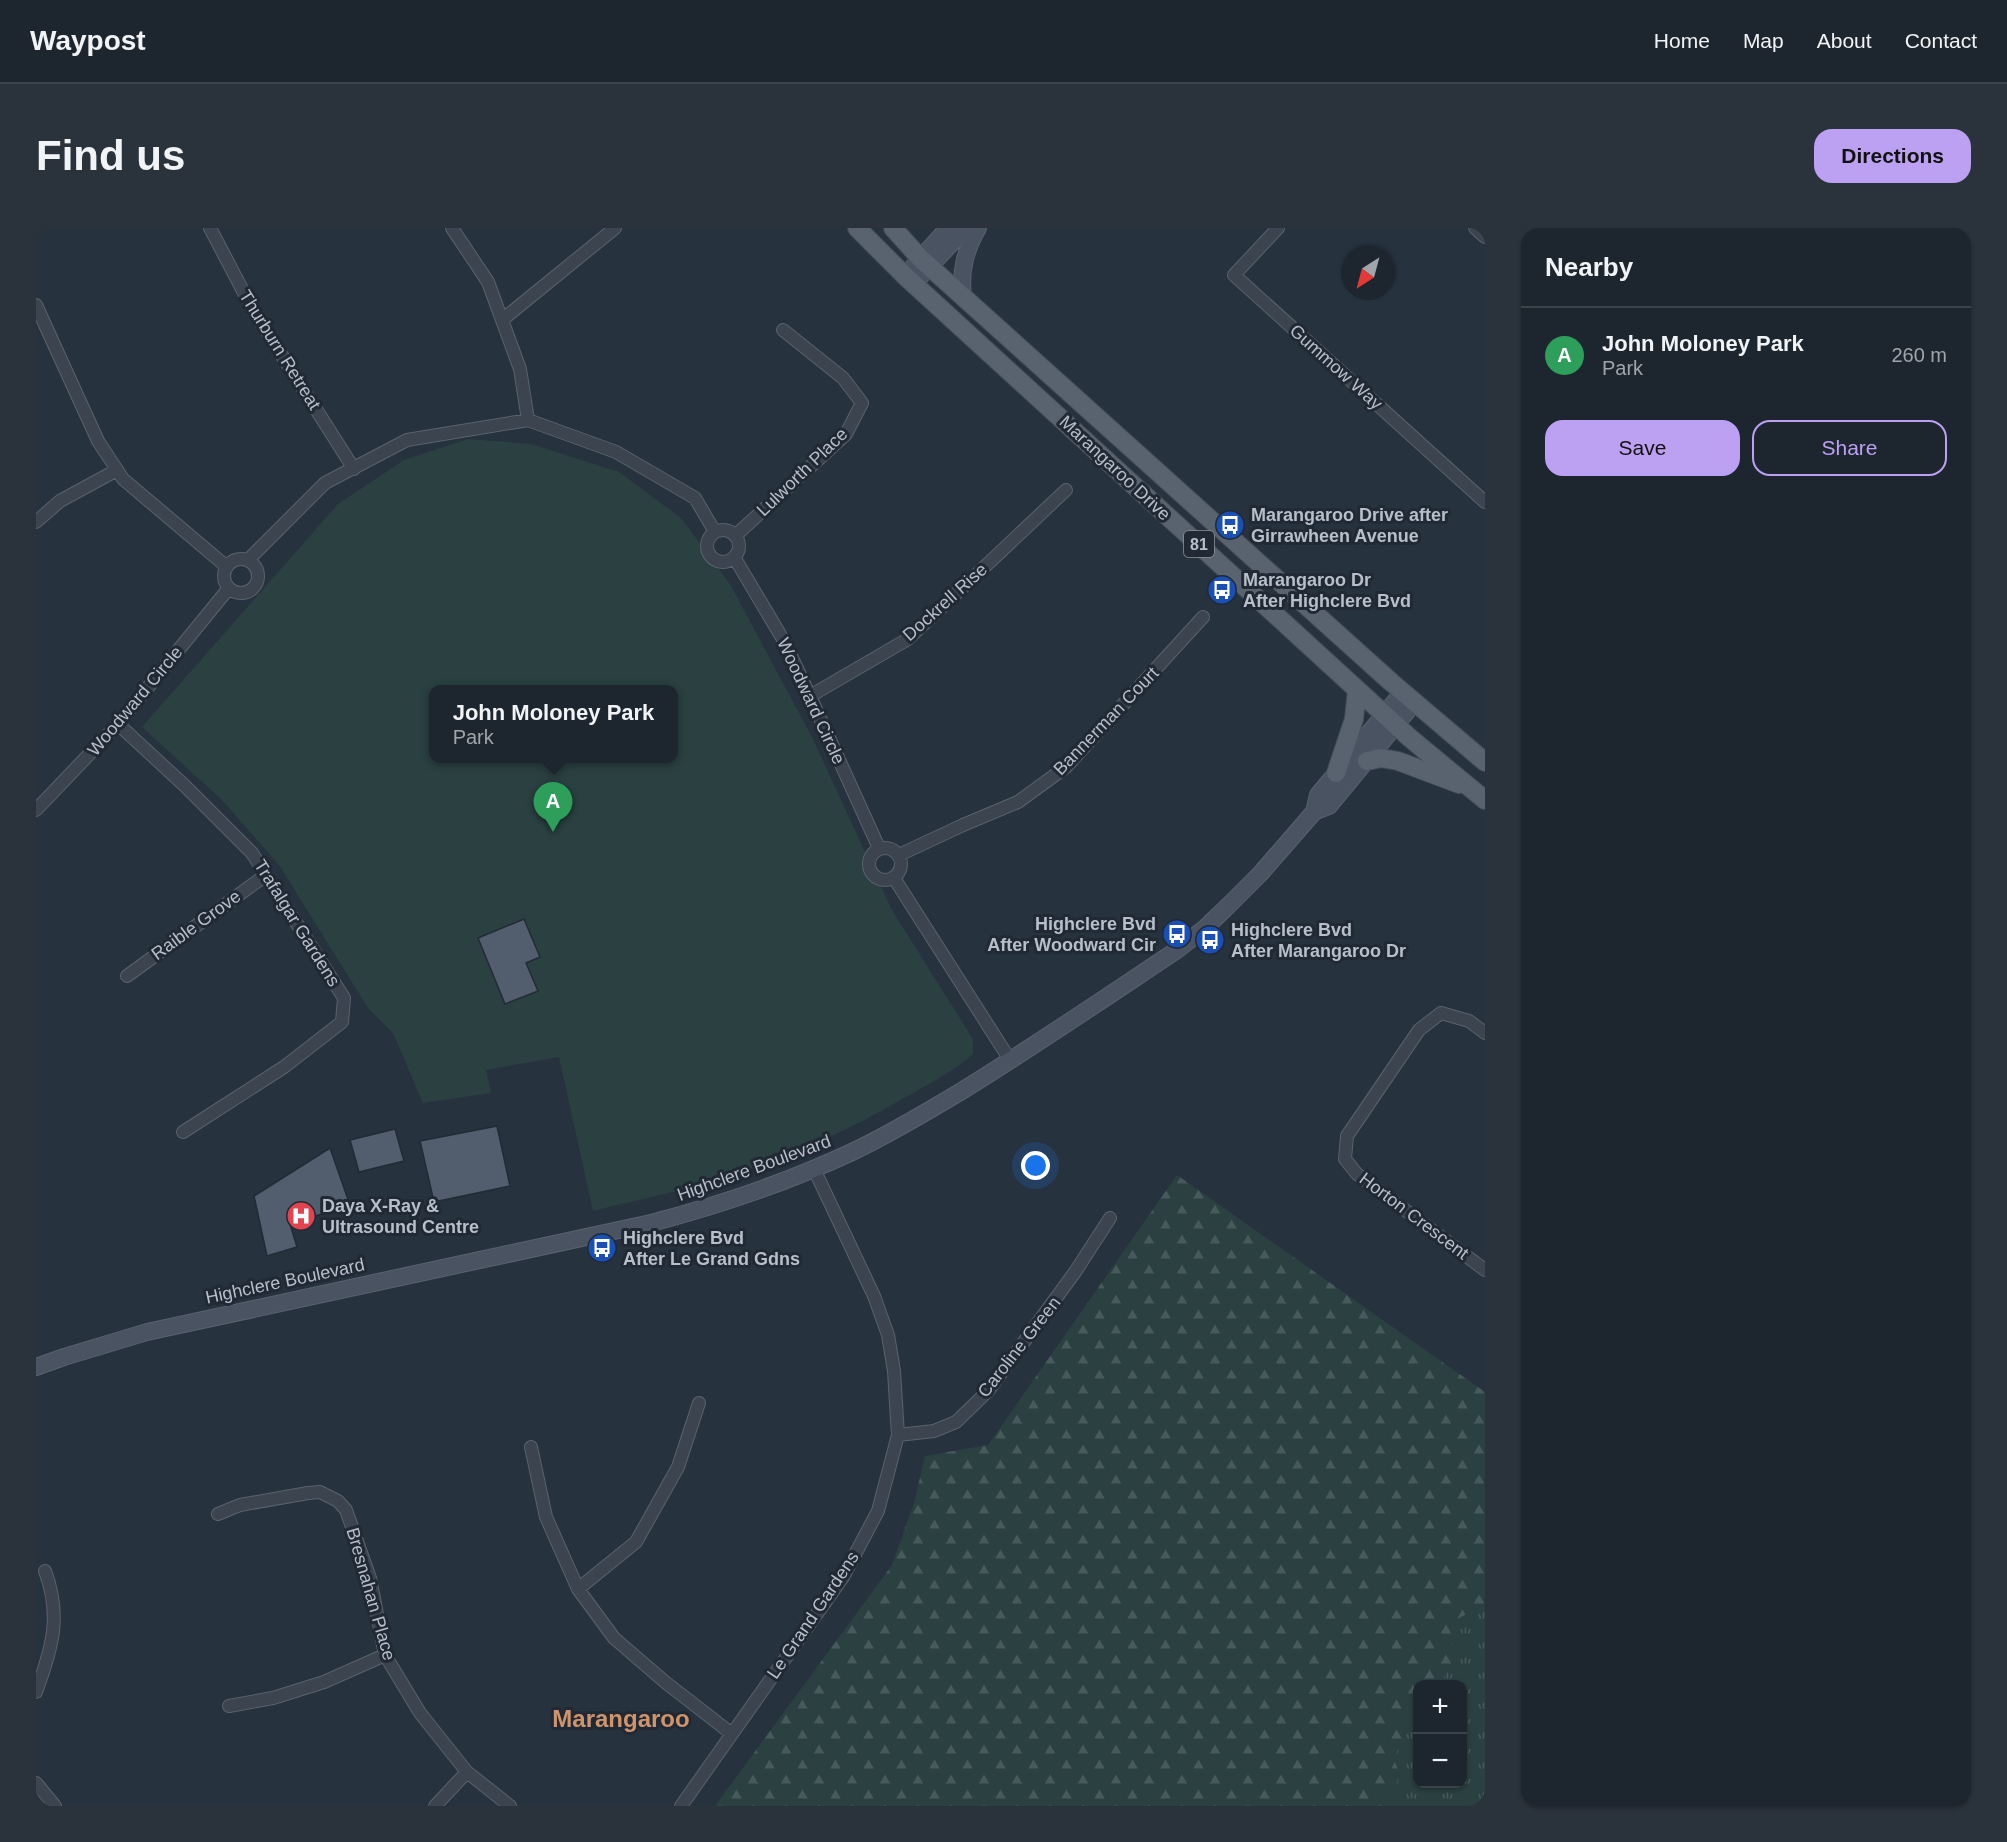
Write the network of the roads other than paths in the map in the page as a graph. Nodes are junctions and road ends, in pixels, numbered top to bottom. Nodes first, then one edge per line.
1 (210, 228) edge
2 (452, 228) edge
3 (615, 228) edge
4 (857, 228) edge
5 (893, 228) edge
6 (928, 228) edge
7 (941, 228) edge
8 (948, 228) edge
9 (966, 228) edge
10 (978, 228) edge
11 (1278, 228) edge
12 (1475, 228) edge
13 (1485, 237) edge
14 (925, 263) junction
15 (910, 280) junction
16 (963, 297) junction
17 (36, 305) edge
18 (502, 320) junction
19 (783, 330) dead end
20 (528, 420) junction
21 (354, 469) junction
22 (117, 470) junction
23 (1066, 490) dead end
24 (1485, 502) edge
25 (36, 522) edge
26 (715, 532) junction
27 (735, 536) junction
28 (734, 558) junction
29 (248, 560) junction
30 (227, 567) junction
31 (230, 588) junction
32 (1203, 617) dead end
33 (1357, 690) junction
34 (810, 696) junction
35 (1408, 698) junction
36 (1390, 720) junction
37 (118, 724) junction
38 (1367, 760) junction
39 (1485, 762) edge
40 (1336, 773) junction
41 (1469, 787) junction
42 (1485, 800) edge
43 (36, 810) edge
44 (1314, 812) junction
45 (879, 848) junction
46 (900, 855) junction
47 (266, 875) junction
48 (894, 878) junction
49 (127, 975) dead end
50 (1485, 1033) edge
51 (1010, 1060) junction
52 (183, 1132) dead end
53 (814, 1169) junction
54 (1110, 1218) dead end
55 (1485, 1270) edge
56 (36, 1367) edge
57 (699, 1403) dead end
58 (898, 1435) junction
59 (531, 1447) dead end
60 (218, 1514) dead end
61 (45, 1571) dead end
62 (578, 1589) junction
63 (385, 1655) junction
64 (36, 1692) edge
65 (229, 1706) dead end
66 (732, 1734) junction
67 (467, 1772) junction
68 (36, 1783) edge
69 (55, 1806) edge
70 (435, 1806) edge
71 (510, 1806) edge
72 (681, 1806) edge

1 - 21 street, Thurburn Retreat
2 - 18 street
3 - 18 street
4 - 15 main road, Marangaroo Drive / 81
5 - 14 main road, Marangaroo Drive / 81
6 - 7 street
8 - 14 street
9 - 14 street
10 - 16 street
11 - 24 street, Gummow Way
12 - 13 street
14 - 15 street
14 - 16 main road, Marangaroo Drive / 81
15 - 33 main road, Marangaroo Drive / 81
16 - 35 main road, Marangaroo Drive / 81
17 - 22 street
18 - 20 street
19 - 27 street, Lulworth Place
20 - 21 street
20 - 26 street
21 - 29 street
22 - 25 street
22 - 30 street
23 - 34 street, Dockrell Rise
26 - 27 street
26 - 28 street
27 - 28 street
28 - 34 street, Woodward Circle
29 - 30 street
29 - 31 street
30 - 31 street
31 - 37 street, Woodward Circle
32 - 46 street, Bannerman Court
33 - 36 main road, Marangaroo Drive / 81
33 - 40 main road
34 - 45 street, Woodward Circle
35 - 36 street, Highclere Boulevard
35 - 39 main road, Marangaroo Drive / 81
36 - 38 street, Highclere Boulevard
36 - 40 street, Highclere Boulevard
36 - 41 main road, Marangaroo Drive / 81
37 - 43 street, Woodward Circle
37 - 47 street, Trafalgar Gardens
38 - 41 main road
38 - 44 street, Highclere Boulevard
40 - 44 street, Highclere Boulevard
41 - 42 main road, Marangaroo Drive / 81
44 - 51 street, Highclere Boulevard
45 - 46 street
45 - 48 street
46 - 48 street
47 - 49 street, Raible Grove
47 - 52 street, Trafalgar Gardens
48 - 51 street
50 - 55 street, Horton Crescent
51 - 53 street, Highclere Boulevard
53 - 56 street, Highclere Boulevard
53 - 58 street, Le Grand Gardens
54 - 58 street, Caroline Green
57 - 62 street
58 - 66 street, Le Grand Gardens
59 - 62 street
60 - 63 street, Bresnahan Place
61 - 64 street
62 - 66 street
63 - 65 street
63 - 67 street, Bresnahan Place
66 - 72 street, Le Grand Gardens
67 - 70 street
67 - 71 street, Bresnahan Place
68 - 69 street

